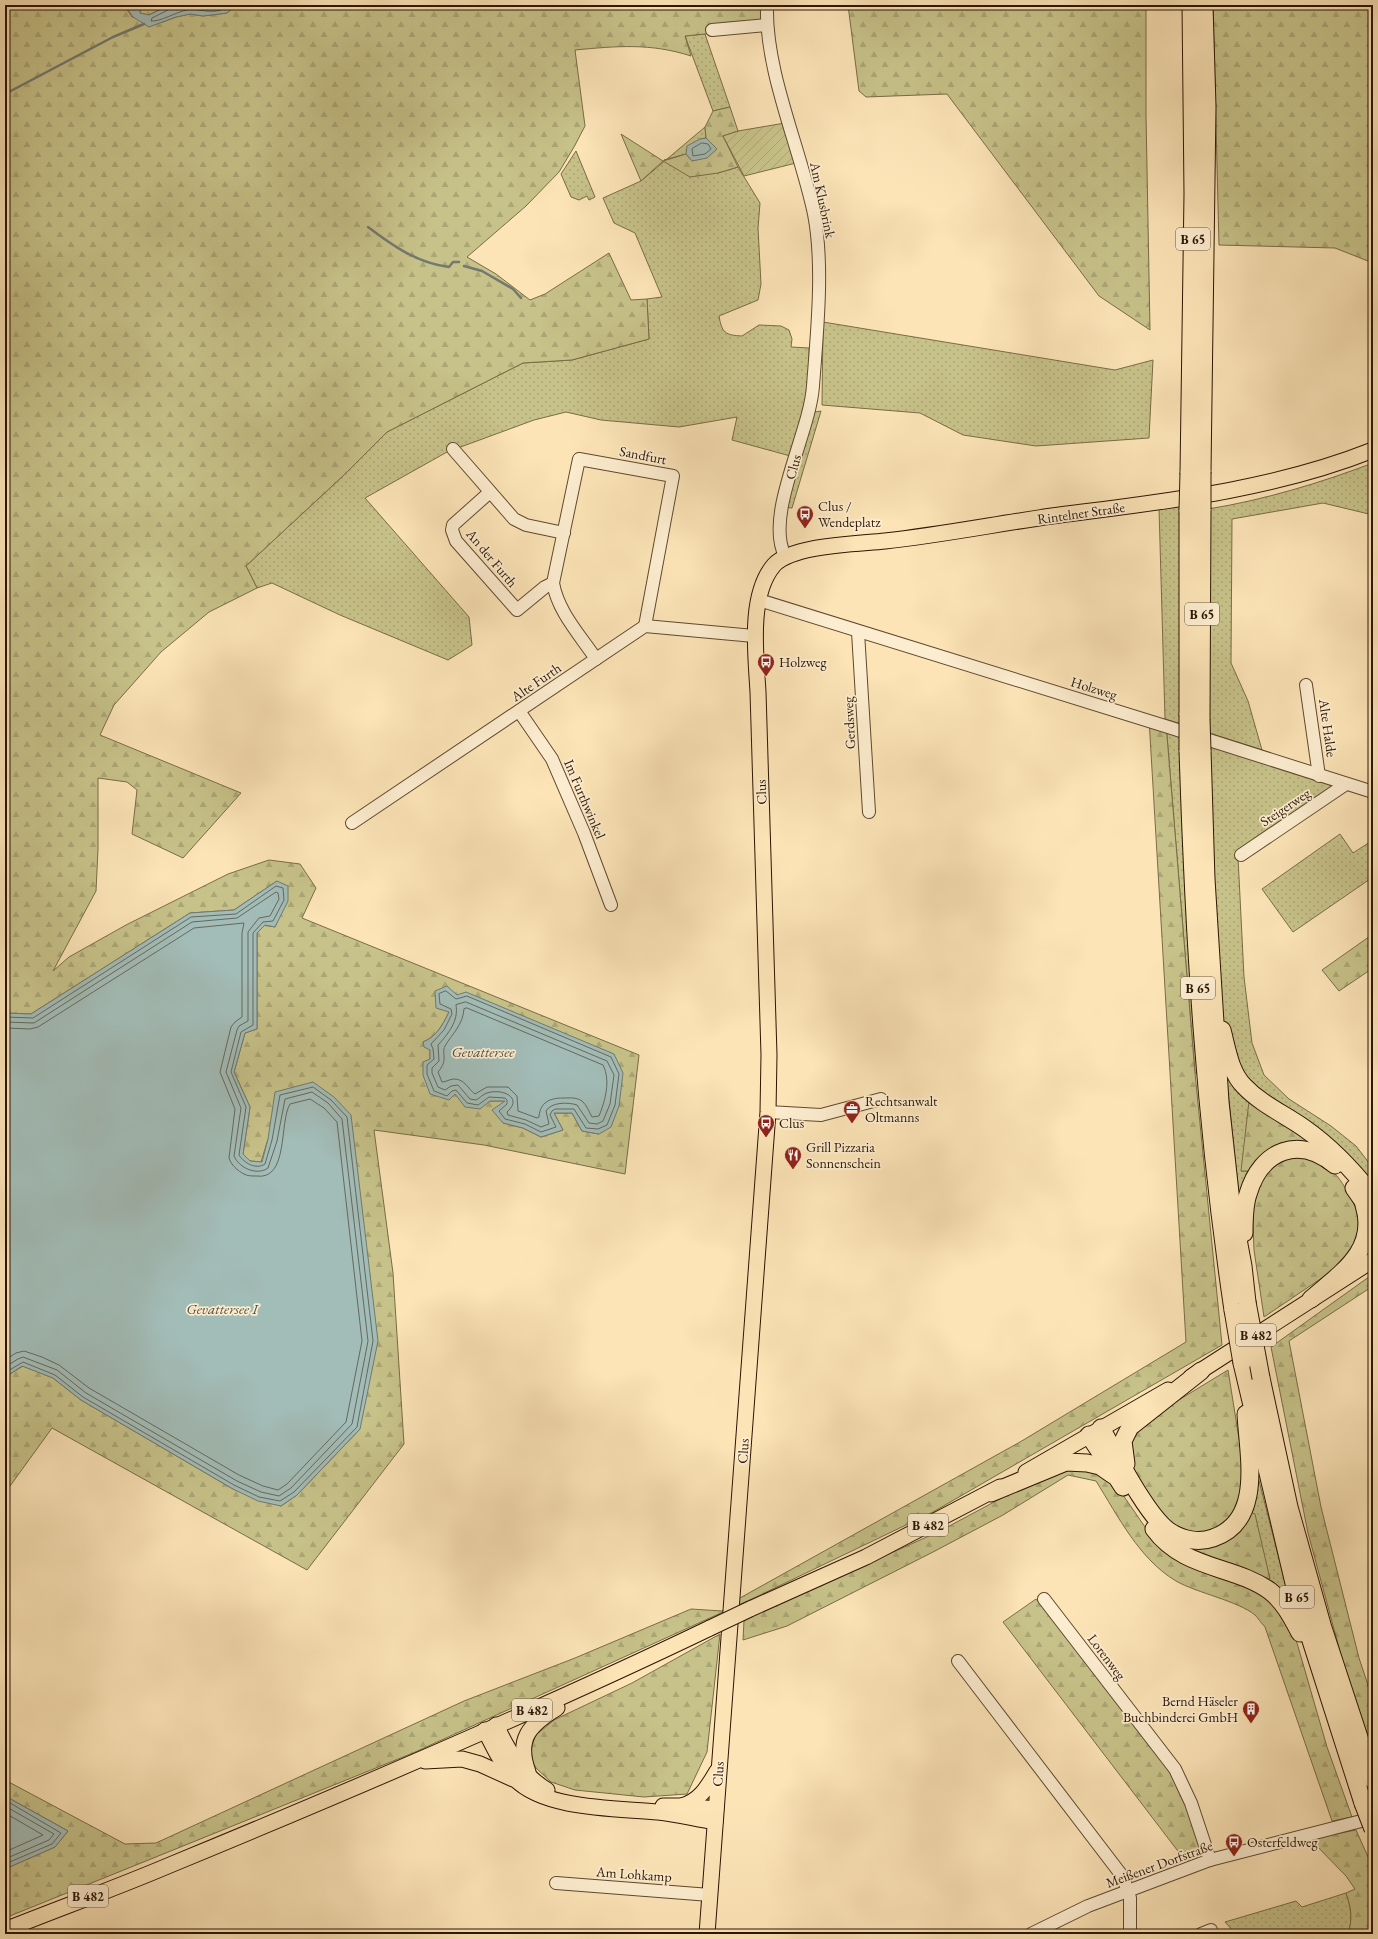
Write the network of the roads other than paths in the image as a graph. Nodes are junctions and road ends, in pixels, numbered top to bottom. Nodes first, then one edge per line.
1 (767, 5) edge
2 (1192, 5) edge
3 (1204, 5) edge
4 (766, 25) junction
5 (712, 30) dead end
6 (810, 406) joint
7 (453, 449) dead end
8 (1373, 450) edge
9 (1196, 473) junction
10 (490, 492) junction
11 (564, 533) junction
12 (784, 556) junction
13 (553, 583) junction
14 (759, 600) junction
15 (645, 626) junction
16 (858, 632) junction
17 (754, 636) junction
18 (596, 659) junction
19 (1306, 685) dead end
20 (519, 711) junction
21 (1195, 750) junction
22 (1319, 776) junction
23 (1346, 784) junction
24 (1373, 792) edge
25 (869, 812) dead end
26 (352, 823) dead end
27 (1241, 855) dead end
28 (611, 905) dead end
29 (1212, 999) junction
30 (881, 1099) dead end
31 (768, 1112) junction
32 (1367, 1192) edge
33 (1373, 1215) edge
34 (1373, 1260) edge
35 (1243, 1266) junction
36 (1311, 1299) junction
37 (1240, 1306) junction
38 (1201, 1371) junction
39 (1251, 1384) junction
40 (1095, 1432) junction
41 (1122, 1477) junction
42 (991, 1493) junction
43 (1044, 1599) dead end
44 (958, 1661) dead end
45 (1316, 1662) junction
46 (569, 1695) junction
47 (490, 1728) junction
48 (415, 1762) junction
49 (718, 1770) junction
50 (523, 1778) junction
51 (1373, 1780) edge
52 (682, 1806) junction
53 (715, 1816) junction
54 (1373, 1818) edge
55 (1373, 1829) edge
56 (1210, 1860) junction
57 (556, 1883) dead end
58 (1127, 1890) junction
59 (710, 1895) junction
60 (5, 1930) edge
61 (707, 1934) edge
62 (1031, 1934) edge
63 (1130, 1934) edge

1 - 4 street, Am Klusbrink
2 - 9 highway, B 65
3 - 9 highway, B 65
4 - 5 street
4 - 6 street, Am Klusbrink
6 - 12 street, Clus
7 - 10 street
8 - 12 main road, Rintelner Straße
9 - 21 highway, B 65, bridge
10 - 11 street
10 - 13 street, An der Furth
11 - 13 street, Sandfurt
11 - 15 street, Sandfurt
12 - 14 main road, Clus
13 - 18 street, Sandfurt
14 - 16 street, Holzweg
14 - 17 main road, Clus
15 - 17 street
15 - 18 street, Alte Furth
16 - 22 street, Holzweg
16 - 25 street, Gerdsweg
17 - 31 main road, Clus
18 - 20 street, Alte Furth
19 - 22 street, Alte Halde
20 - 26 street, Alte Furth
20 - 28 street, Im Furthwinkel
21 - 29 highway, B 65
21 - 37 highway, B 65
22 - 23 street, Holzweg
23 - 24 street, Holzweg
23 - 27 street, Steigerweg
29 - 32 highway
29 - 35 highway, B 65
30 - 31 street
31 - 49 main road, Clus
32 - 33 highway
32 - 35 highway
32 - 36 highway
34 - 36 main road, B 482
35 - 37 highway, B 65
36 - 38 main road, B 482
37 - 39 highway, B 65, bridge
37 - 39 highway, B 65, bridge
38 - 40 main road, B 482
38 - 41 highway
39 - 41 highway
39 - 45 highway, B 65
39 - 51 highway, B 65
40 - 41 highway
40 - 42 main road, B 482
41 - 42 highway
41 - 45 highway
42 - 46 main road, B 482, bridge
43 - 56 street, Lorenweg
44 - 58 street
45 - 55 highway, B 65, bridge
46 - 47 main road, B 482
46 - 50 main road
47 - 48 main road, B 482
47 - 50 main road
48 - 50 main road
48 - 60 main road, B 482
49 - 52 main road
49 - 53 main road, Clus
50 - 52 main road
50 - 53 main road
52 - 53 main road
53 - 59 main road, Clus
54 - 56 street, Meißener Dorfstraße
56 - 58 street, Meißener Dorfstraße
57 - 59 street, Am Lohkamp
58 - 62 street, Meißener Dorfstraße
58 - 63 street
59 - 61 main road, Clus

